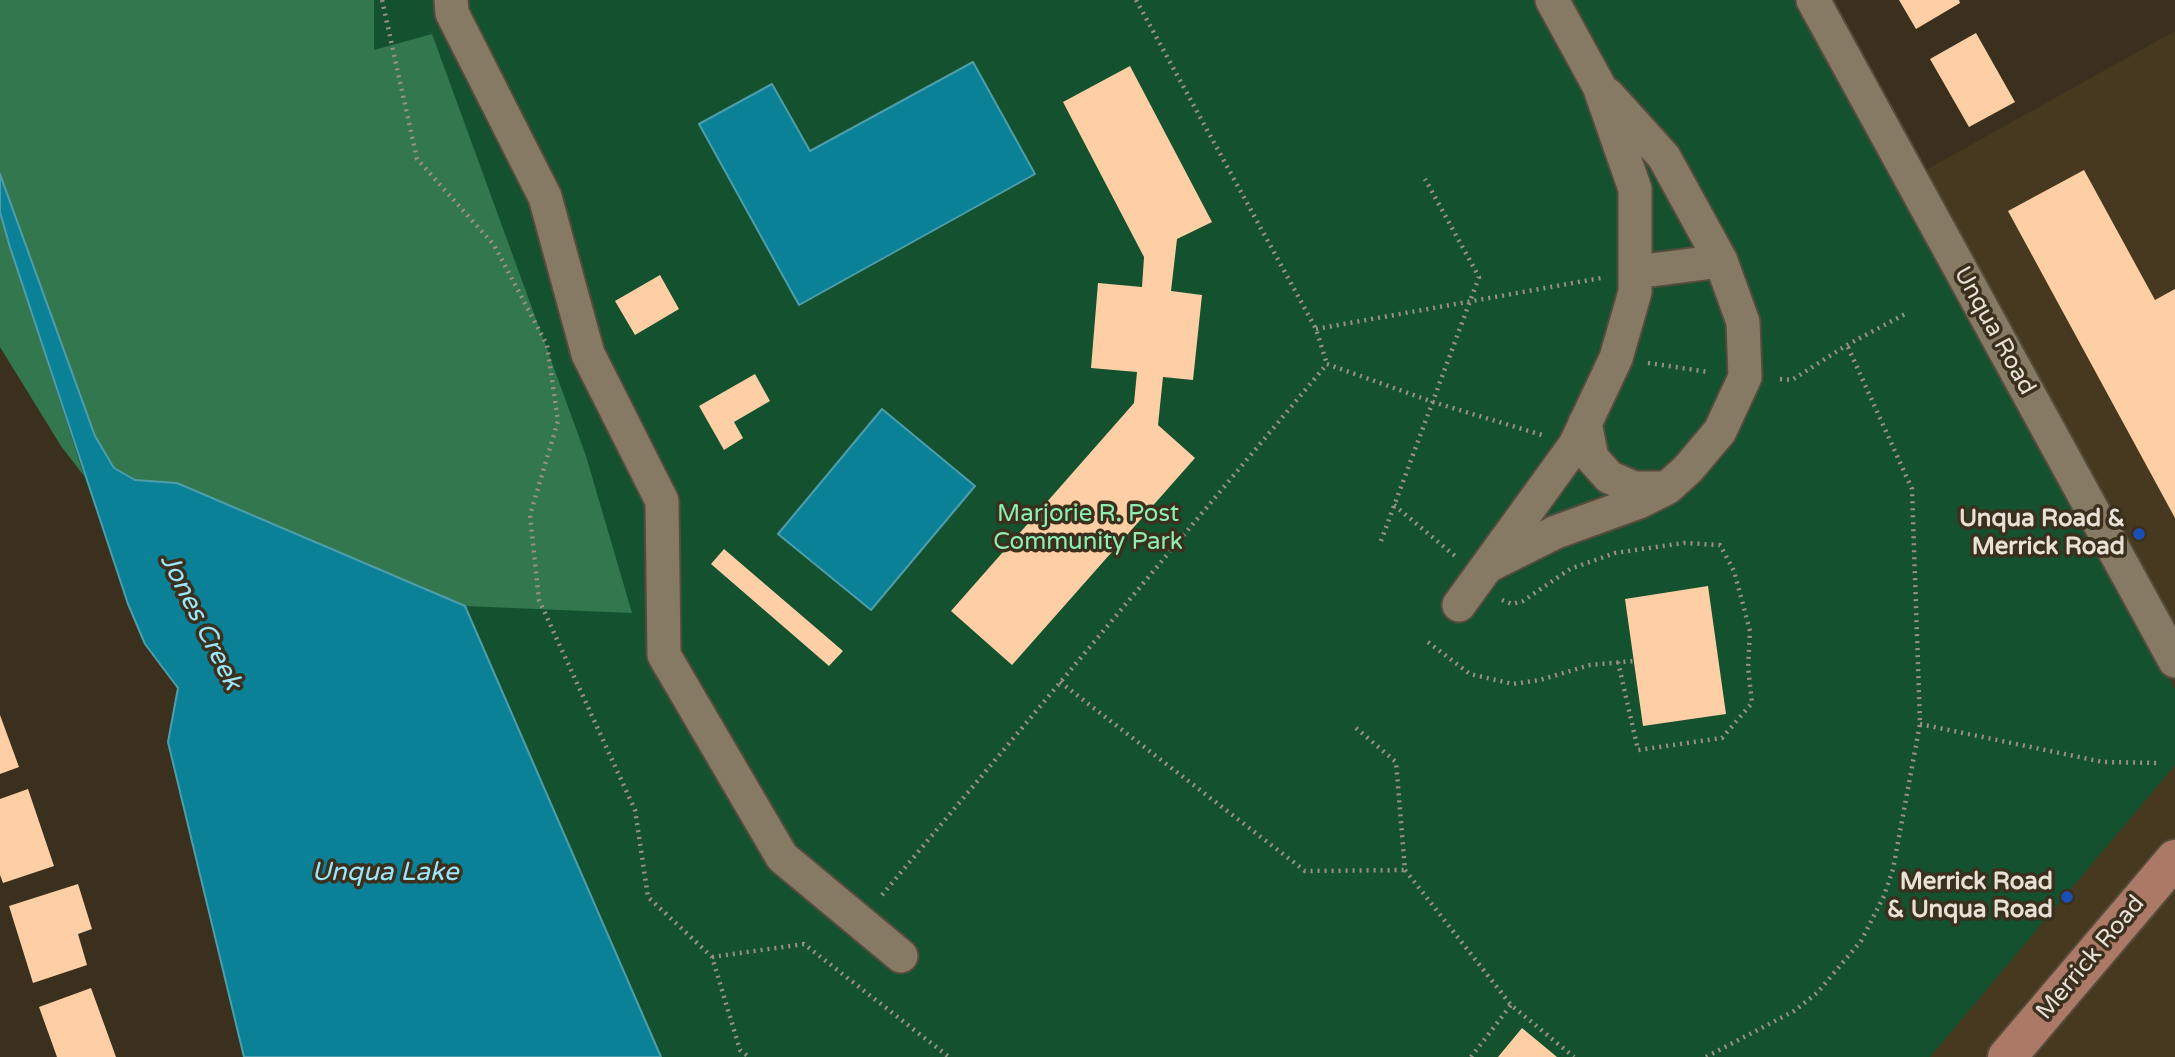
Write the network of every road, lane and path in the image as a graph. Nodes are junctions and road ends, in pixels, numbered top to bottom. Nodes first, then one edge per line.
1 (382, 0) edge
2 (451, 0) edge
3 (1136, 0) edge
4 (1552, 0) edge
5 (1813, 0) edge
6 (1599, 86) junction
7 (1425, 179) dead end
8 (1721, 261) junction
9 (1636, 272) junction
10 (1470, 301) junction
11 (1316, 329) junction
12 (1847, 345) dead end
13 (1326, 364) junction
14 (1433, 402) junction
15 (1580, 434) junction
16 (1667, 488) junction
17 (1381, 541) dead end
18 (1720, 545) dead end
19 (1486, 566) junction
20 (1459, 605) dead end
21 (1428, 642) dead end
22 (1634, 661) dead end
23 (2175, 661) edge
24 (1618, 662) junction
25 (1060, 682) junction
26 (1920, 724) junction
27 (1356, 728) dead end
28 (2157, 763) dead end
29 (2175, 859) edge
30 (1405, 870) junction
31 (860, 922) junction
32 (901, 956) dead end
33 (712, 957) junction
34 (1511, 1005) junction
35 (749, 1057) edge
36 (949, 1057) edge
37 (1471, 1057) edge
38 (1574, 1057) edge
39 (1706, 1057) edge
40 (2007, 1057) edge

1 - 33 path
2 - 31 street
3 - 11 path
4 - 6 street
5 - 23 street, Unqua Road
6 - 8 street
6 - 9 street
7 - 10 path
8 - 9 street
8 - 16 street
9 - 10 path
9 - 15 street
10 - 11 path
10 - 14 path
11 - 13 path
12 - 26 path
13 - 14 path
13 - 25 path
14 - 15 path
14 - 17 path
15 - 16 street
15 - 19 street
16 - 19 street
18 - 24 path
19 - 20 street
21 - 24 path
22 - 24 path
25 - 30 path
25 - 31 path
26 - 28 path
26 - 39 path
27 - 30 path
29 - 40 main road, Merrick Road
30 - 34 path
31 - 32 street
33 - 35 path
33 - 36 path
34 - 37 path
34 - 38 path

